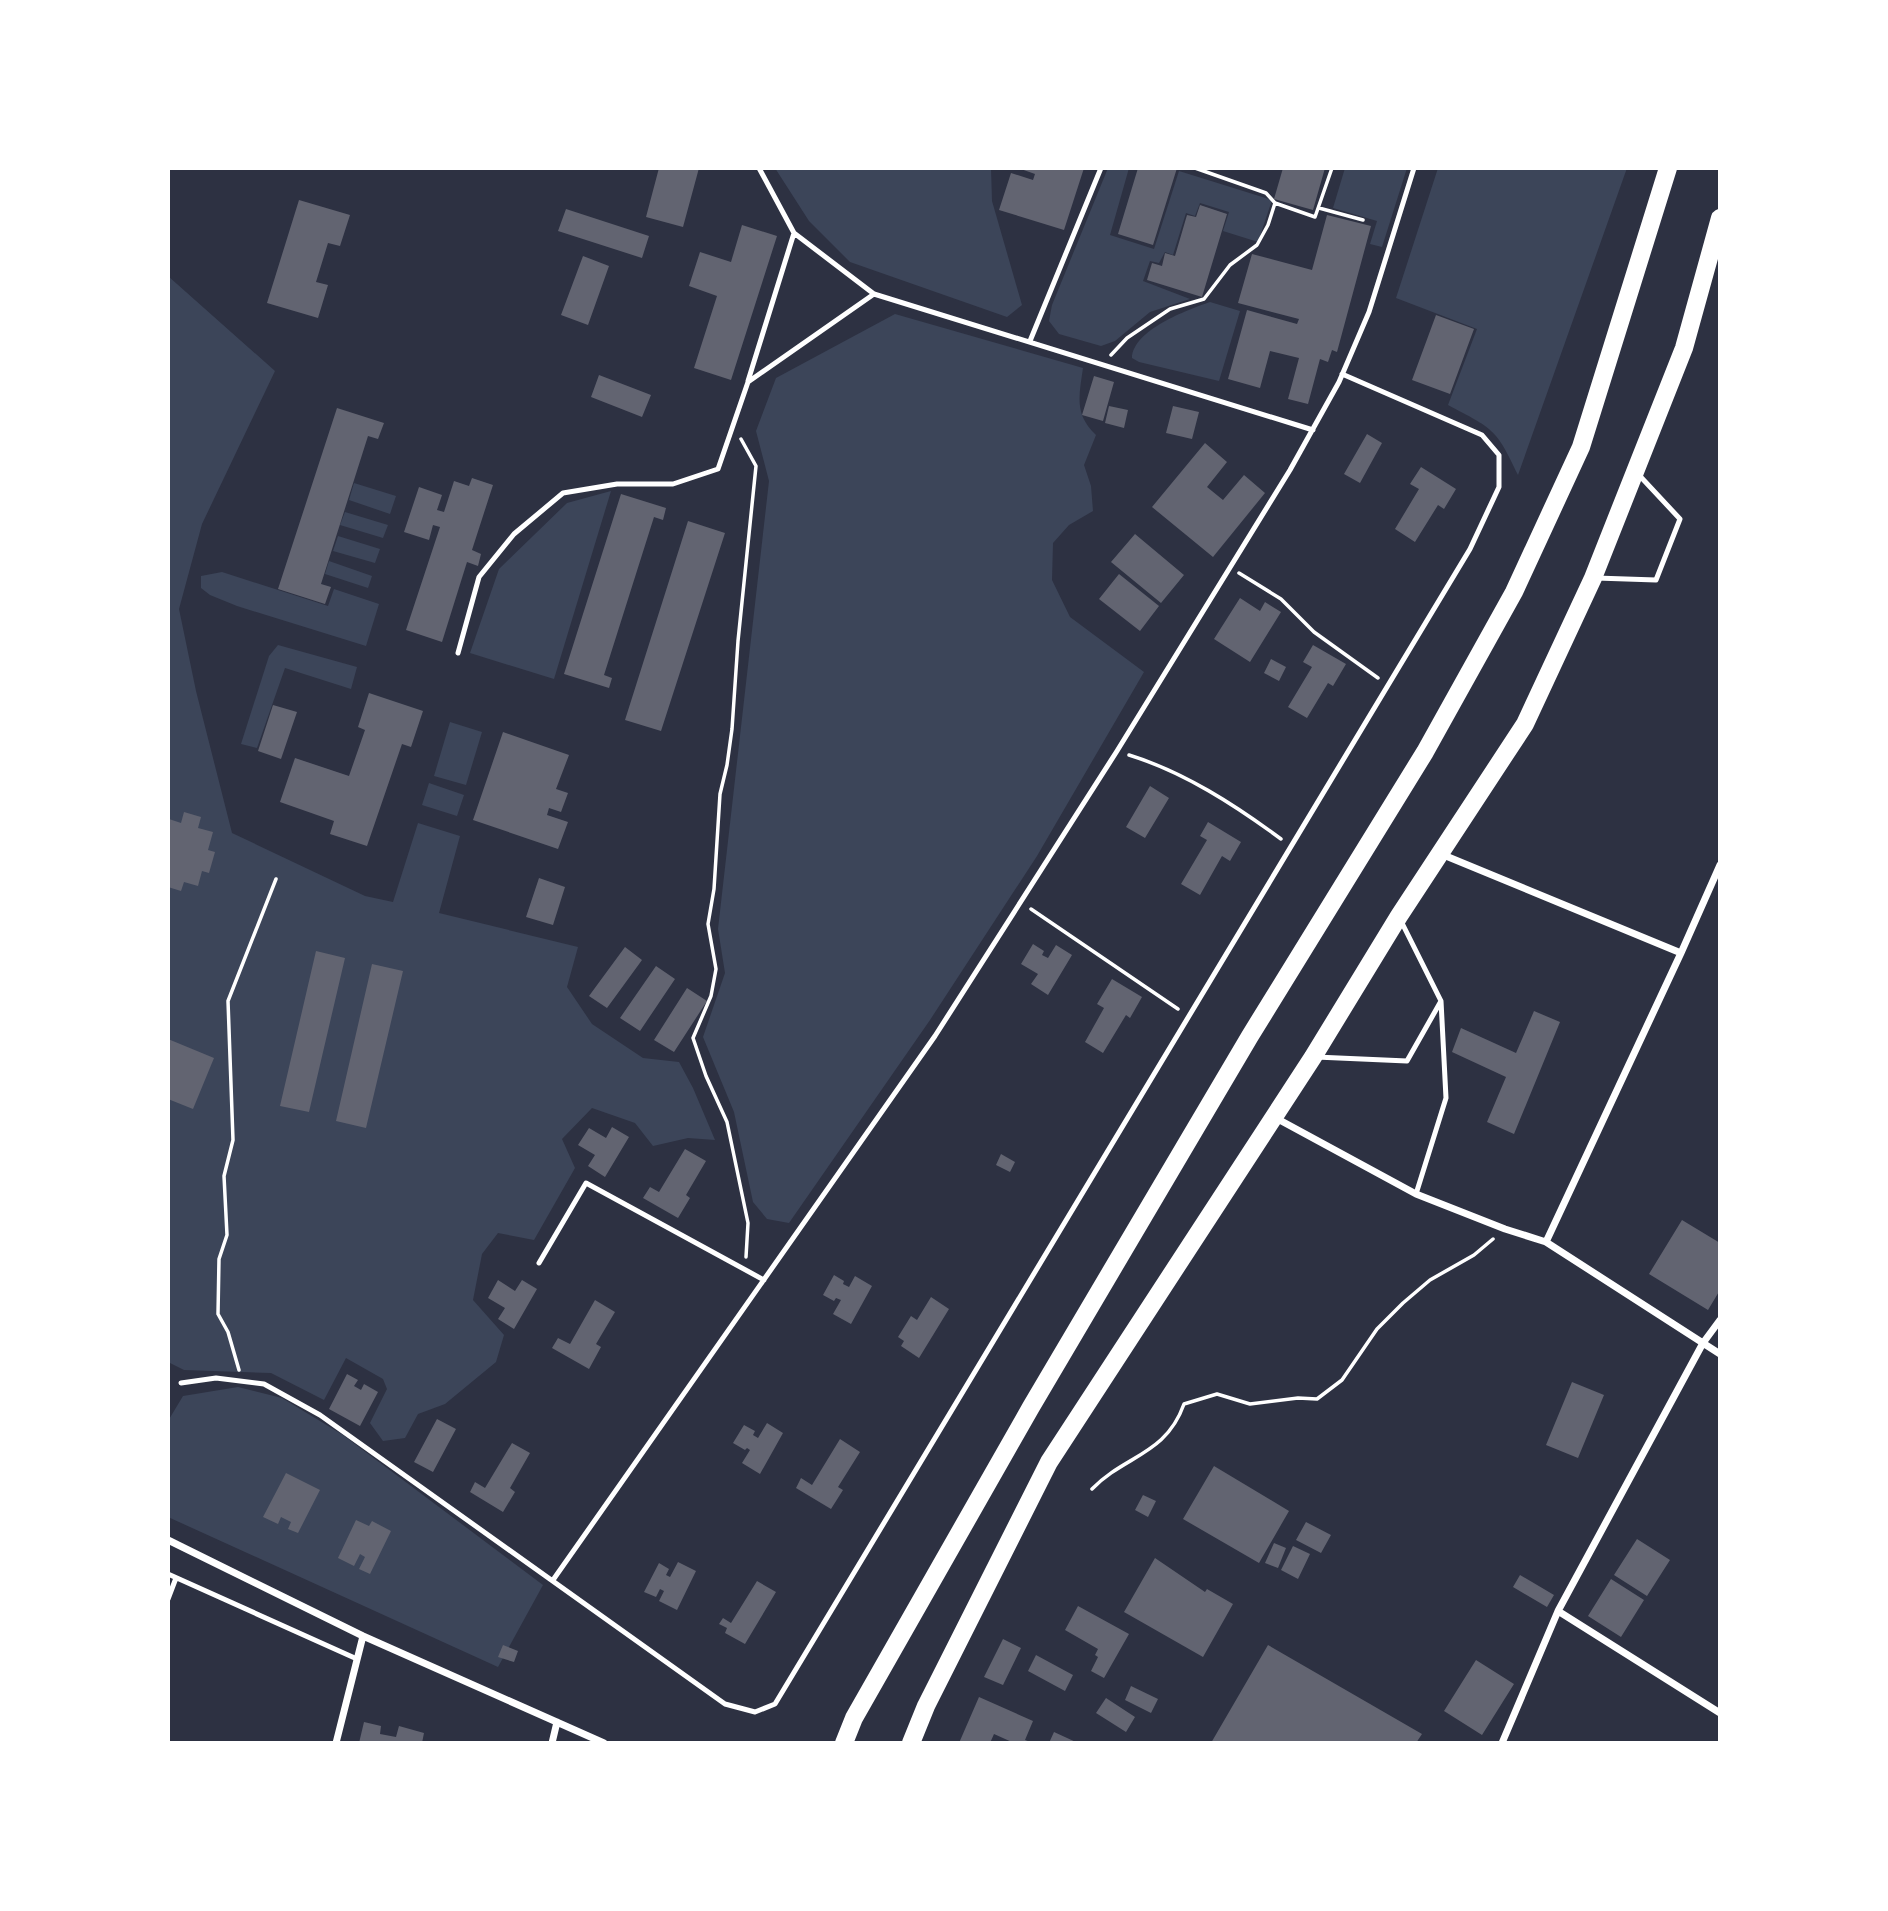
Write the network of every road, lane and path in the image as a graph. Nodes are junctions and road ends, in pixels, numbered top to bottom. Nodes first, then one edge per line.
1 (759, 168) edge
2 (1101, 168) edge
3 (1195, 168) edge
4 (1332, 168) edge
5 (1414, 168) edge
6 (1668, 168) edge
7 (1275, 202) junction
8 (1319, 208) junction
9 (1720, 218) edge
10 (1363, 220) dead end
11 (794, 233) junction
12 (874, 295) junction
13 (1030, 341) junction
14 (1103, 364) junction
15 (1342, 374) junction
16 (748, 382) junction
17 (734, 424) junction
18 (1313, 430) junction
19 (1636, 471) junction
20 (1230, 567) junction
21 (1593, 578) junction
22 (458, 653) dead end
23 (1388, 685) junction
24 (1117, 751) junction
25 (1291, 846) junction
26 (1440, 853) junction
27 (1720, 865) edge
28 (276, 879) dead end
29 (1021, 902) junction
30 (1399, 916) junction
31 (1681, 953) junction
32 (1441, 1001) junction
33 (1189, 1017) junction
34 (1313, 1057) junction
35 (1274, 1117) junction
36 (1416, 1194) junction
37 (1505, 1229) junction
38 (1546, 1242) junction
39 (539, 1263) dead end
40 (745, 1270) junction
41 (764, 1280) junction
42 (1720, 1320) edge
43 (1703, 1343) junction
44 (1720, 1354) edge
45 (243, 1382) junction
46 (181, 1383) dead end
47 (1092, 1489) dead end
48 (168, 1540) edge
49 (168, 1574) edge
50 (176, 1578) junction
51 (554, 1580) junction
52 (168, 1600) edge
53 (1558, 1611) junction
54 (363, 1636) junction
55 (357, 1659) junction
56 (1720, 1713) edge
57 (557, 1722) junction
58 (336, 1743) edge
59 (552, 1743) edge
60 (604, 1743) edge
61 (844, 1743) edge
62 (911, 1743) edge
63 (1502, 1743) edge

1 - 11 lane
2 - 13 lane
3 - 7 path
4 - 8 path
5 - 15 lane
6 - 61 main road
7 - 8 path
7 - 14 path
8 - 10 path
9 - 19 main road
11 - 12 lane
11 - 16 lane
12 - 13 lane
12 - 16 lane
13 - 14 lane
14 - 18 lane
15 - 18 lane
15 - 23 lane
16 - 17 lane
17 - 22 lane
17 - 40 path
18 - 20 lane
19 - 21 main road
19 - 21 lane
20 - 23 path
20 - 24 lane
21 - 26 main road
23 - 25 lane
24 - 25 path
24 - 29 lane
25 - 33 lane
26 - 30 main road
26 - 31 street
27 - 31 street
28 - 45 path
29 - 33 path
29 - 41 lane
30 - 32 lane
30 - 34 main road
31 - 38 street
32 - 34 lane
32 - 36 lane
33 - 51 lane
34 - 35 main road
35 - 36 street
35 - 62 main road
36 - 37 street
37 - 38 street
37 - 47 path
38 - 43 street
39 - 40 lane
40 - 41 lane
41 - 51 lane
42 - 43 street
43 - 44 street
43 - 53 street
45 - 46 lane
45 - 51 lane
48 - 54 street
49 - 50 lane
50 - 52 lane
50 - 55 lane
53 - 56 street
53 - 63 street
54 - 55 street
54 - 57 street
55 - 58 street
57 - 59 street
57 - 60 street

